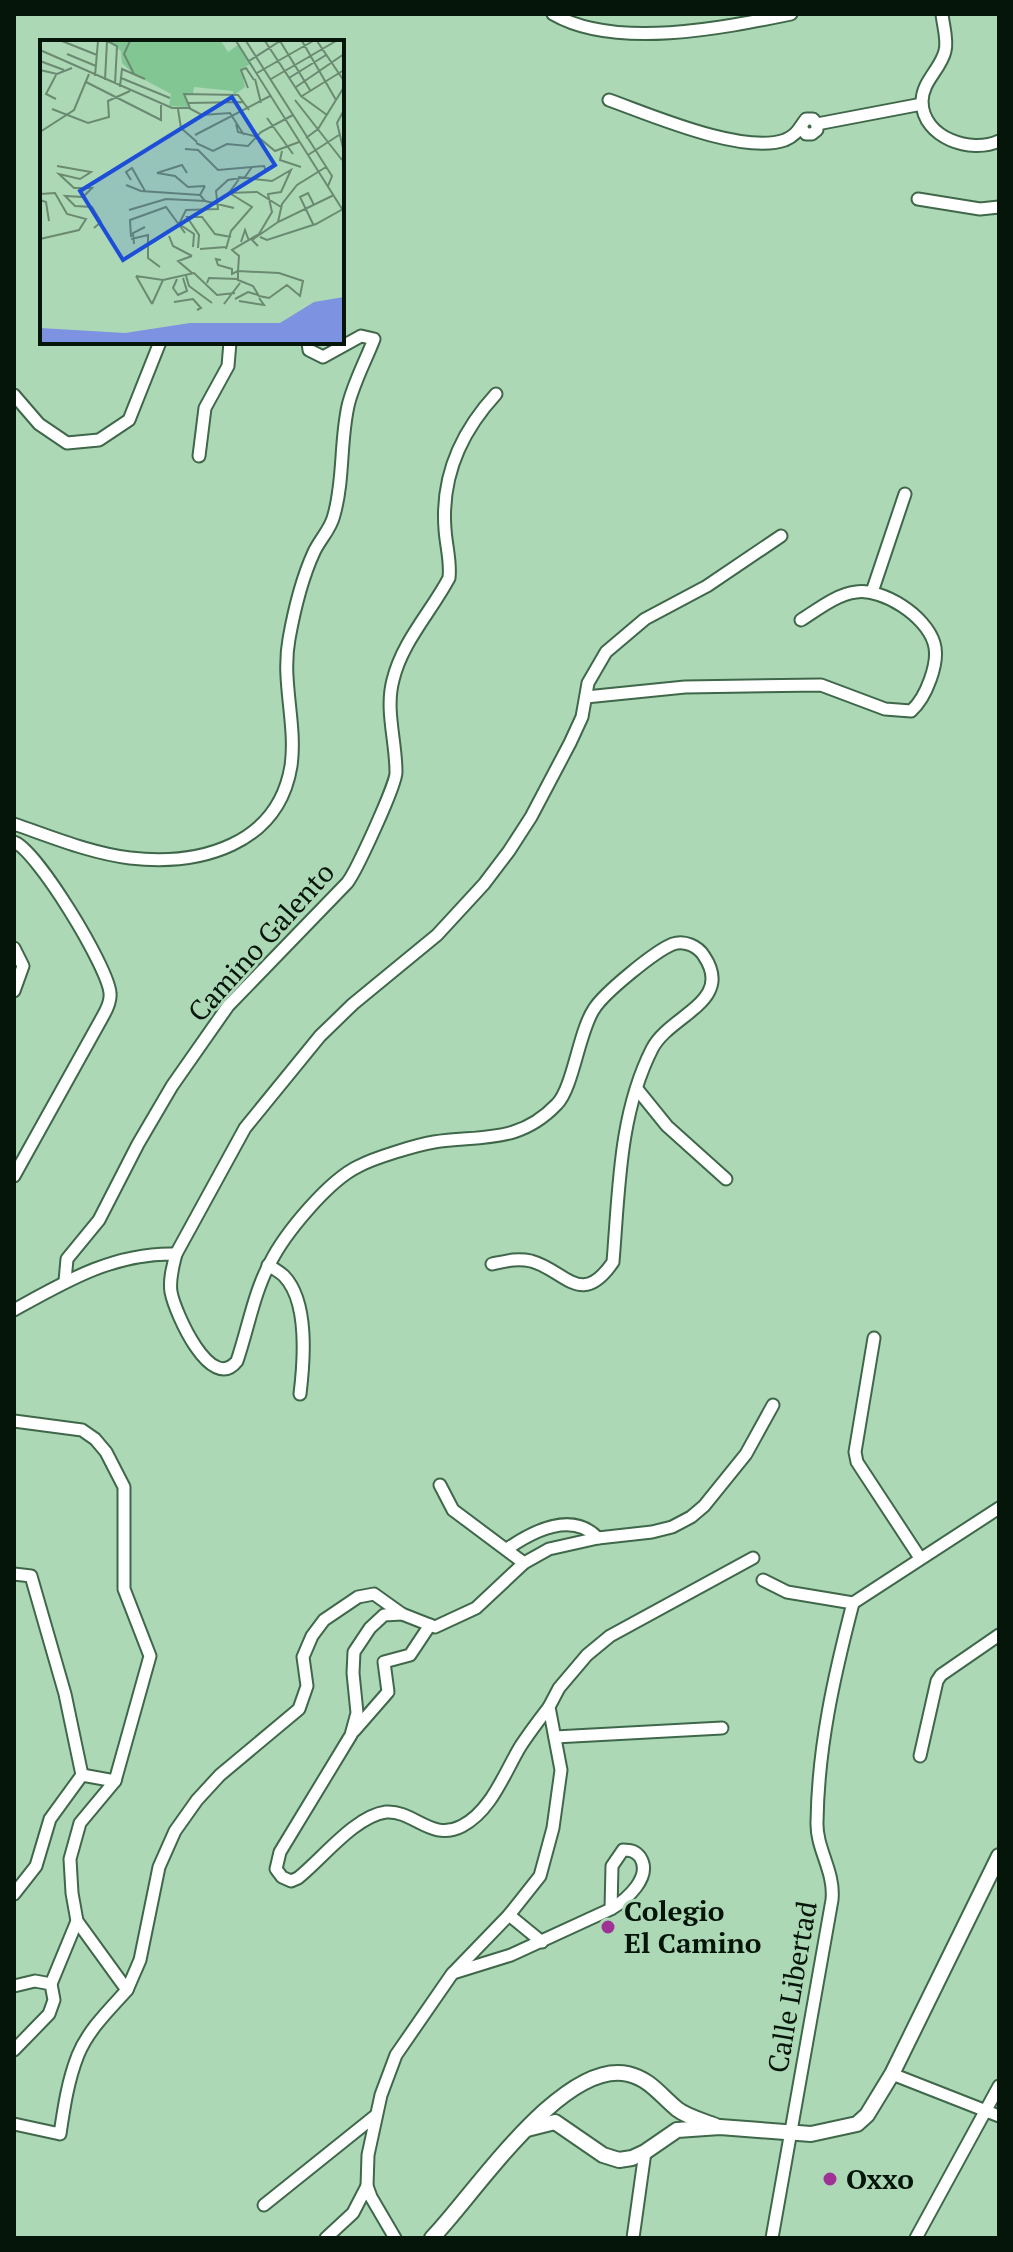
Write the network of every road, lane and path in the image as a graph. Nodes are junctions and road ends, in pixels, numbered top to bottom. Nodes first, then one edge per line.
1 (553, 14) edge
2 (791, 14) edge
3 (942, 14) edge
4 (609, 100) dead end
5 (922, 104) junction
6 (999, 141) edge
7 (918, 199) dead end
8 (999, 207) edge
9 (159, 344) edge
10 (230, 344) edge
11 (308, 344) edge
12 (496, 394) dead end
13 (14, 395) edge
14 (199, 456) dead end
15 (905, 494) dead end
16 (781, 536) dead end
17 (872, 592) junction
18 (801, 620) dead end
19 (586, 697) junction
20 (14, 824) edge
21 (33, 831) junction
22 (14, 840) edge
23 (14, 948) edge
24 (14, 991) edge
25 (637, 1089) junction
26 (14, 1176) edge
27 (726, 1179) dead end
28 (176, 1254) junction
29 (492, 1264) dead end
30 (268, 1265) junction
31 (65, 1281) junction
32 (14, 1310) edge
33 (874, 1338) dead end
34 (300, 1394) dead end
35 (773, 1405) dead end
36 (14, 1421) edge
37 (440, 1485) dead end
38 (999, 1508) edge
39 (598, 1538) junction
40 (507, 1549) junction
41 (753, 1558) dead end
42 (920, 1558) junction
43 (524, 1563) junction
44 (14, 1574) edge
45 (763, 1580) dead end
46 (853, 1603) junction
47 (402, 1614) junction
48 (430, 1625) junction
49 (999, 1635) edge
50 (549, 1707) junction
51 (722, 1728) dead end
52 (351, 1735) junction
53 (555, 1737) junction
54 (920, 1756) dead end
55 (82, 1775) junction
56 (115, 1781) junction
57 (999, 1856) edge
58 (14, 1894) edge
59 (611, 1909) junction
60 (509, 1915) junction
61 (77, 1921) junction
62 (542, 1942) junction
63 (452, 1974) junction
64 (51, 1984) junction
65 (14, 1986) edge
66 (127, 1990) junction
67 (14, 2050) edge
68 (892, 2074) junction
69 (999, 2086) edge
70 (983, 2112) junction
71 (375, 2116) junction
72 (999, 2116) edge
73 (14, 2124) edge
74 (720, 2127) junction
75 (527, 2129) junction
76 (791, 2134) junction
77 (645, 2152) junction
78 (367, 2186) junction
79 (264, 2205) dead end
80 (326, 2238) edge
81 (395, 2238) edge
82 (432, 2238) edge
83 (633, 2238) edge
84 (772, 2238) edge
85 (916, 2238) edge

1 - 2 street
3 - 5 street
4 - 5 street
5 - 6 street
7 - 8 street
9 - 13 street
10 - 14 street
11 - 21 street
12 - 31 street, Camino Galento
15 - 17 street
16 - 19 street
17 - 18 street
17 - 19 street
19 - 28 street
20 - 21 street
21 - 22 street
22 - 26 street
23 - 24 street
25 - 27 street
25 - 29 street
25 - 30 street
28 - 30 street
28 - 31 street
30 - 34 street
31 - 32 street
33 - 42 street
35 - 39 street
36 - 56 street
37 - 40 street
38 - 42 street
39 - 40 street
39 - 43 street
40 - 43 street
41 - 50 street
42 - 46 street
43 - 48 street
44 - 55 street
45 - 46 street
46 - 76 street, Calle Libertad
47 - 48 street
47 - 52 street
47 - 66 street
48 - 52 street
49 - 54 street
50 - 52 street
50 - 53 street
51 - 53 street
53 - 60 street
55 - 56 street
55 - 58 street
56 - 61 street
57 - 68 street
59 - 59 street
59 - 62 street
60 - 62 street
60 - 63 street
61 - 64 street
61 - 66 street
62 - 63 street
63 - 71 street
64 - 65 street
64 - 67 street
66 - 73 street
68 - 70 street
68 - 76 street
69 - 70 street
70 - 72 street
70 - 85 street
71 - 78 street
71 - 79 street
74 - 75 street
74 - 76 street
74 - 77 street
75 - 77 street
75 - 82 street
76 - 84 street, Calle Libertad
77 - 83 street
78 - 80 street
78 - 81 street

